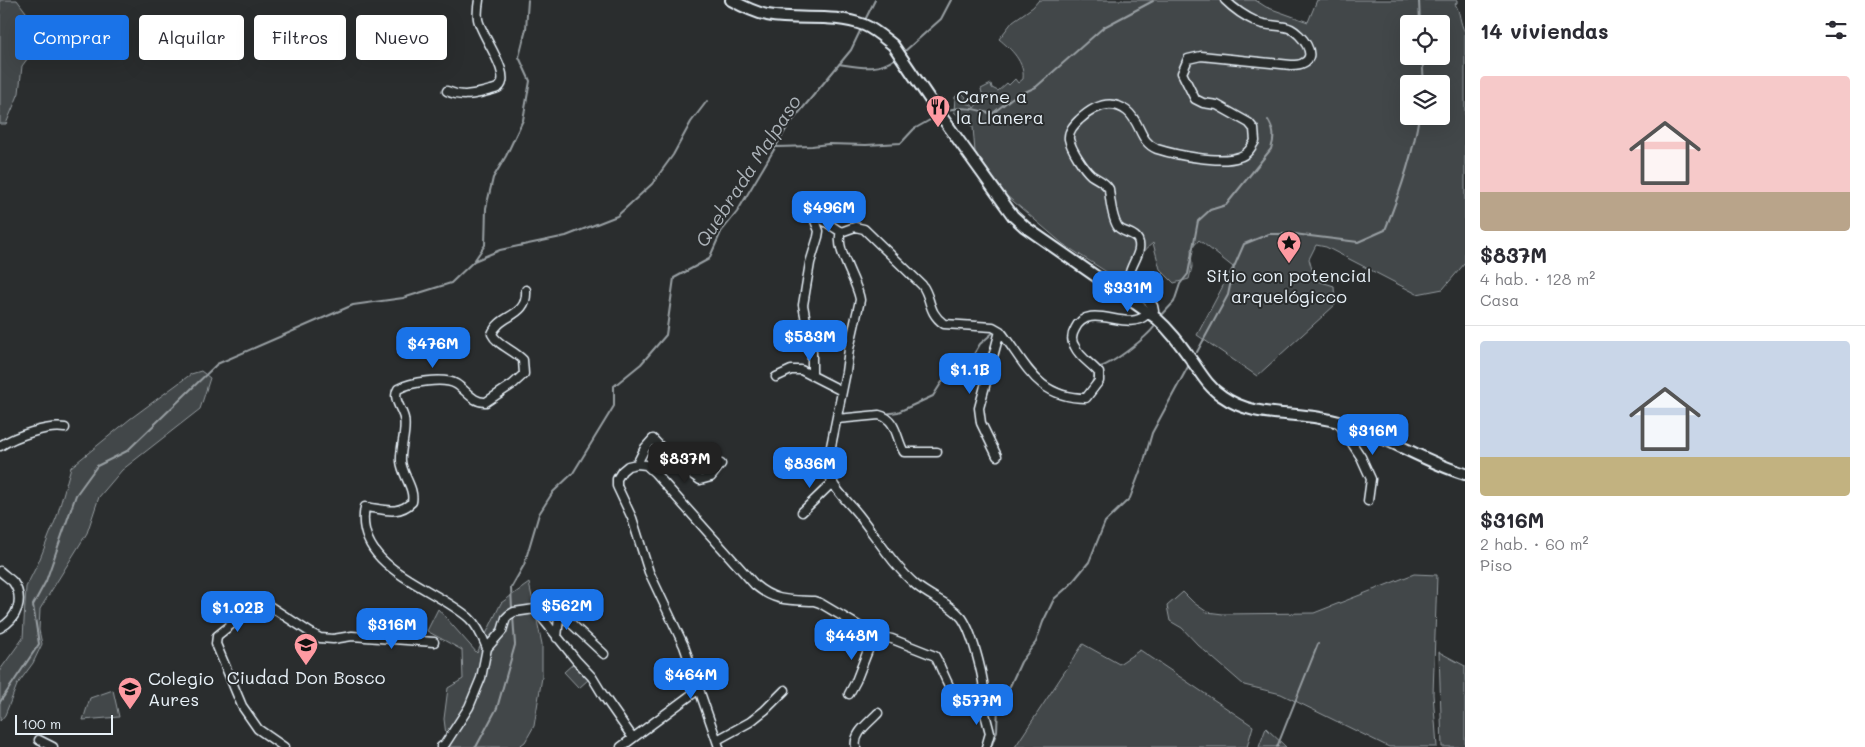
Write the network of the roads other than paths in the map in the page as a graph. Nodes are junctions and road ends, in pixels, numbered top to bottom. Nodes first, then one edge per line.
1 (479, 0) edge
2 (731, 0) edge
3 (1225, 0) edge
4 (447, 91) dead end
5 (841, 232) junction
6 (526, 290) dead end
7 (1152, 315) junction
8 (1000, 331) junction
9 (812, 375) junction
10 (776, 377) dead end
11 (842, 391) junction
12 (837, 419) junction
13 (1338, 422) junction
14 (65, 428) dead end
15 (0, 446) edge
16 (937, 452) dead end
17 (997, 456) dead end
18 (637, 464) junction
19 (721, 464) dead end
20 (1465, 474) edge
21 (832, 482) junction
22 (1372, 500) dead end
23 (802, 512) dead end
24 (0, 571) edge
25 (0, 628) edge
26 (874, 635) junction
27 (557, 638) junction
28 (434, 642) dead end
29 (487, 648) junction
30 (604, 654) dead end
31 (699, 689) junction
32 (786, 690) dead end
33 (849, 694) dead end
34 (983, 706) junction
35 (878, 714) dead end
36 (633, 738) junction
37 (38, 740) dead end
38 (718, 743) edge
39 (53, 747) edge
40 (284, 747) edge
41 (441, 747) edge
42 (621, 747) edge
43 (856, 747) edge
44 (986, 747) edge

1 - 4 street
2 - 7 main road
3 - 7 street
5 - 8 street
5 - 9 street
5 - 11 street
6 - 29 street
7 - 8 street
7 - 13 main road
8 - 17 street
9 - 10 street
9 - 11 street
11 - 12 street
12 - 16 street
12 - 21 street
13 - 20 main road
13 - 22 street
14 - 15 street
18 - 19 street
18 - 26 street
18 - 31 street
21 - 23 street
21 - 34 street
24 - 25 street
26 - 33 street
26 - 34 street
27 - 29 street
27 - 30 street
27 - 36 street
28 - 40 street
29 - 41 street
31 - 36 street
31 - 38 street
32 - 38 street
34 - 44 street
35 - 43 street
36 - 42 street
37 - 39 street

